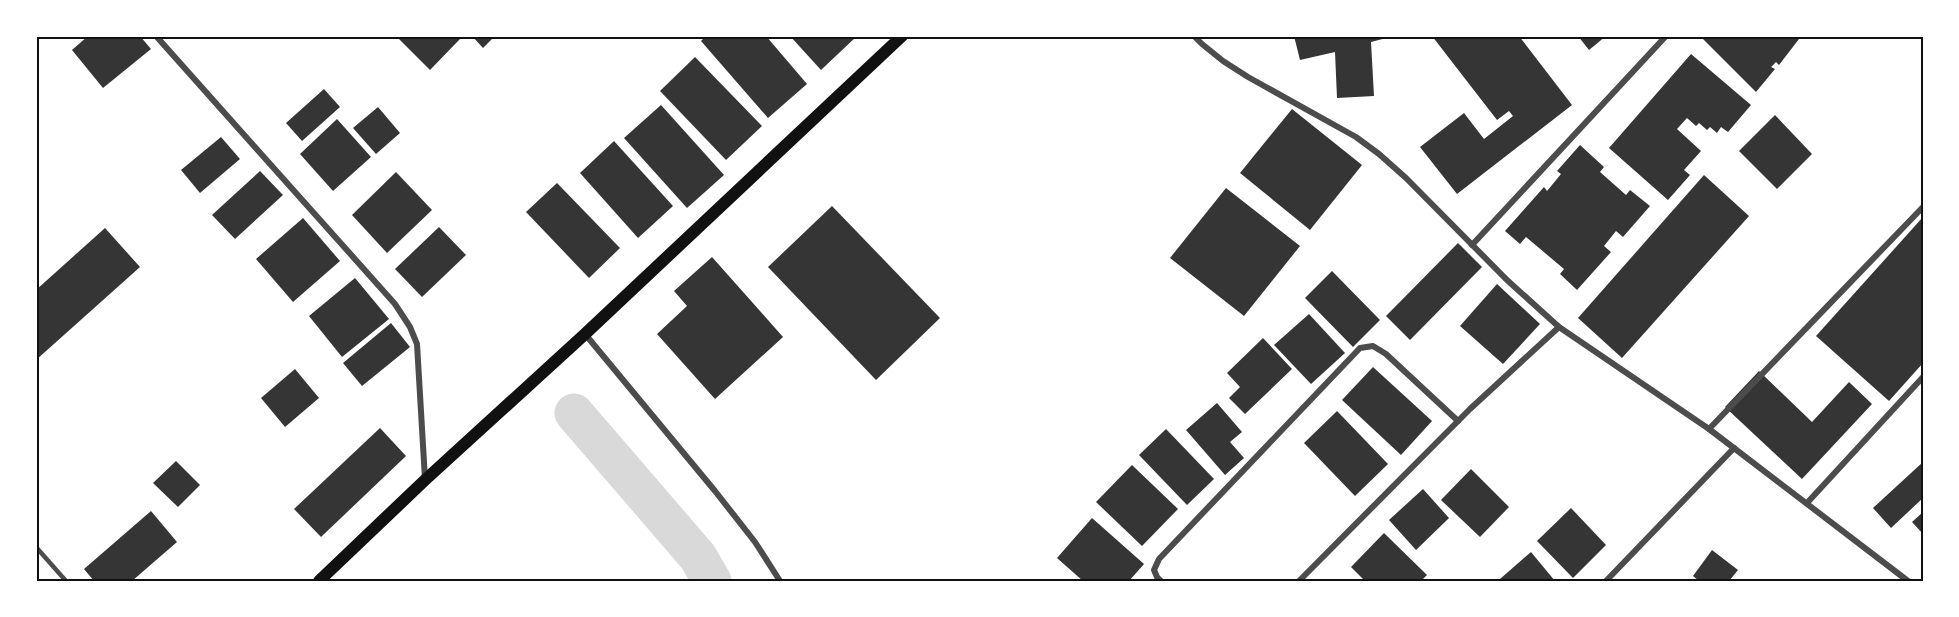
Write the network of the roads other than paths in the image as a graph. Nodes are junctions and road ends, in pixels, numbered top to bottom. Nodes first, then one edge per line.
1 (156, 36) edge
2 (902, 36) edge
3 (1194, 36) edge
4 (1666, 36) edge
5 (1923, 207) edge
6 (1472, 245) junction
7 (1559, 327) junction
8 (585, 334) junction
9 (1923, 377) edge
10 (1458, 421) junction
11 (1709, 429) junction
12 (1734, 448) junction
13 (425, 480) junction
14 (1807, 503) junction
15 (36, 547) edge
16 (66, 581) edge
17 (319, 581) edge
18 (780, 581) edge
19 (1161, 581) edge
20 (1299, 581) edge
21 (1606, 581) edge
22 (1908, 581) edge

1 - 13 street
2 - 8 main road
3 - 6 street
4 - 6 street
5 - 11 street
6 - 7 street
7 - 10 street
7 - 11 street
8 - 13 main road
8 - 18 street
9 - 14 street
10 - 19 street
10 - 20 street
11 - 12 street
12 - 14 street
12 - 21 street
13 - 17 main road
14 - 22 street
15 - 16 lane

